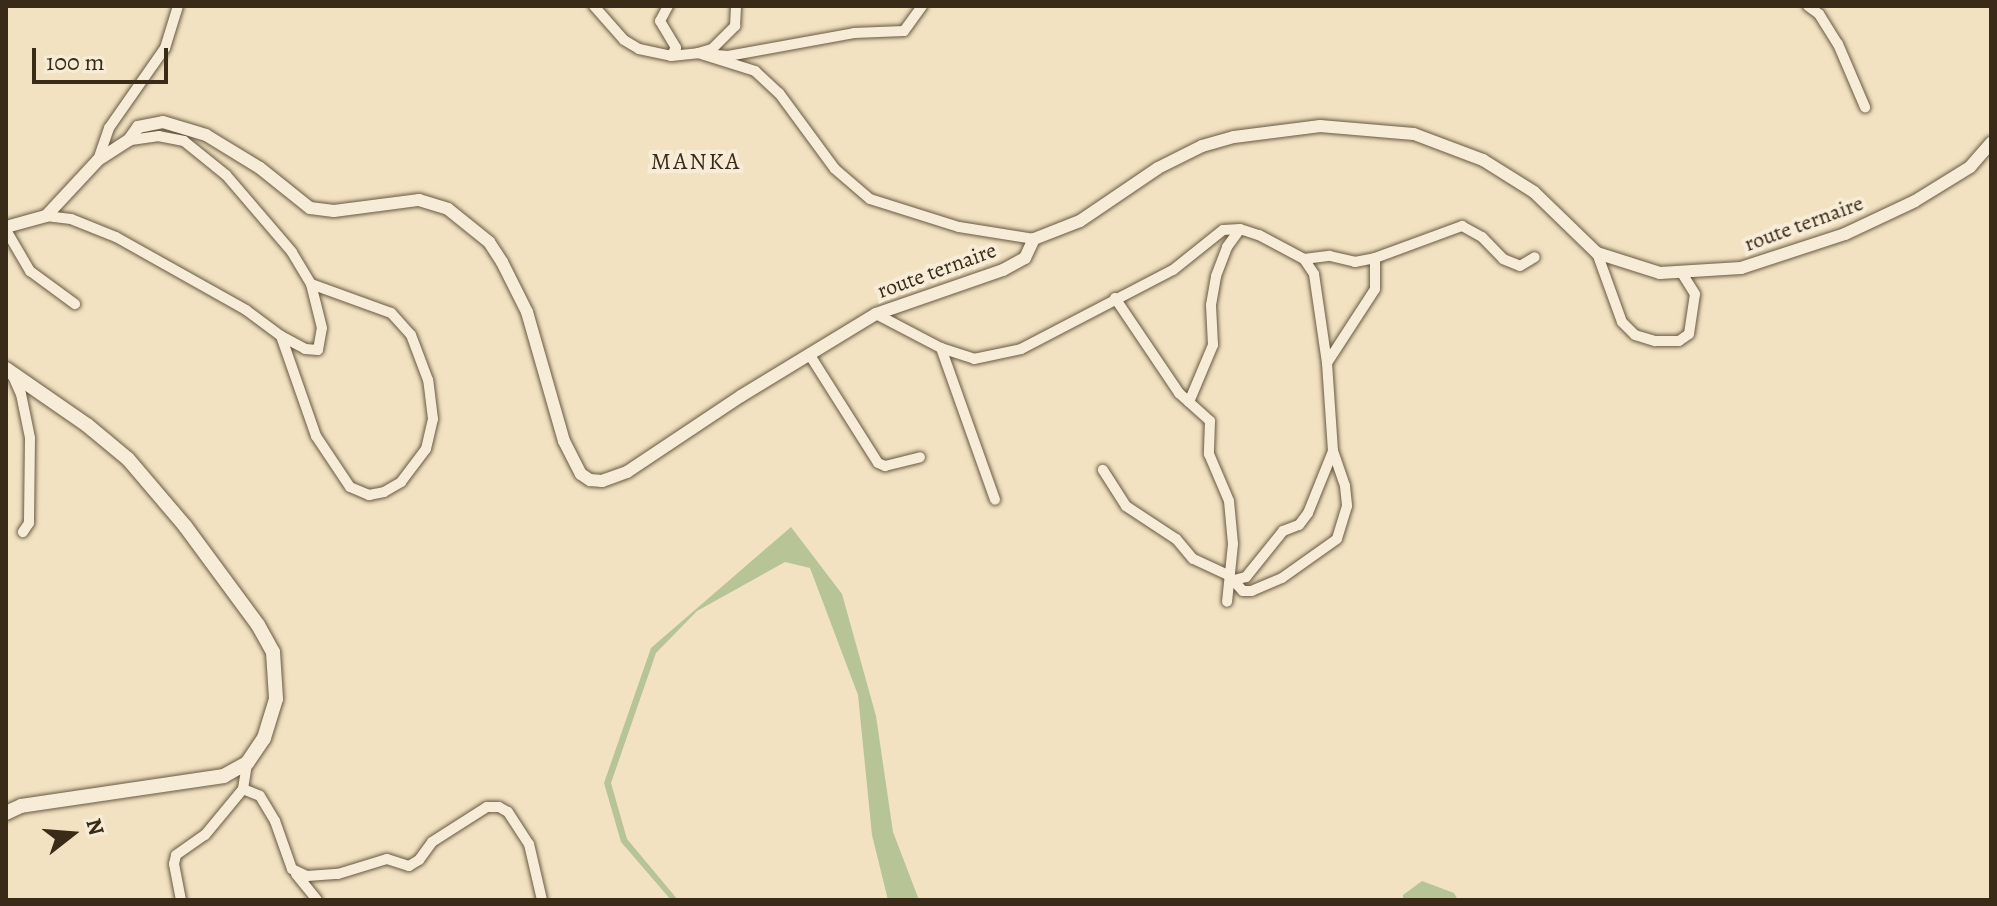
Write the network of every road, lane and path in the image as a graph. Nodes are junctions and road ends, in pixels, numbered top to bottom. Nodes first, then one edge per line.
1 (178, 6) edge
2 (594, 6) edge
3 (668, 6) edge
4 (736, 6) edge
5 (922, 6) edge
6 (1808, 6) edge
7 (698, 53) junction
8 (671, 56) junction
9 (1865, 107) dead end
10 (129, 140) junction
11 (1991, 143) edge
12 (98, 160) junction
13 (46, 216) junction
14 (6, 229) edge
15 (1240, 229) junction
16 (1034, 239) junction
17 (1597, 253) junction
18 (1535, 257) dead end
19 (1375, 258) junction
20 (1304, 259) junction
21 (1682, 273) junction
22 (311, 284) junction
23 (1115, 298) junction
24 (75, 304) dead end
25 (876, 314) junction
26 (281, 336) junction
27 (941, 348) junction
28 (811, 357) junction
29 (1327, 363) junction
30 (8, 370) edge
31 (1189, 402) junction
32 (1333, 451) junction
33 (920, 457) dead end
34 (1103, 470) dead end
35 (995, 500) dead end
36 (23, 532) dead end
37 (1231, 578) junction
38 (1227, 602) dead end
39 (247, 763) junction
40 (243, 789) junction
41 (6, 813) edge
42 (292, 869) junction
43 (181, 900) edge
44 (317, 900) edge
45 (542, 900) edge

1 - 12 street
2 - 8 street
3 - 8 street
4 - 7 street
5 - 7 street
6 - 9 street
7 - 8 street
7 - 16 street
10 - 12 street
10 - 22 street
10 - 28 street, route ternaire
11 - 21 street, route ternaire
12 - 13 street
13 - 14 street
13 - 26 street
14 - 24 street
15 - 20 street
15 - 23 street
15 - 31 street
16 - 17 street, route ternaire
16 - 25 street, route ternaire
17 - 21 street, route ternaire
17 - 21 street
18 - 19 street
19 - 20 street
19 - 29 street
20 - 29 street
22 - 26 street
22 - 26 street
23 - 27 street
23 - 31 street
25 - 27 street
25 - 28 street, route ternaire
27 - 35 street
28 - 33 street
29 - 32 street
30 - 36 street
30 - 39 main road
31 - 37 street
32 - 37 street
32 - 37 street
34 - 37 street
37 - 38 street
39 - 40 street
39 - 41 main road
40 - 42 street
40 - 43 street
42 - 44 street
42 - 45 street

